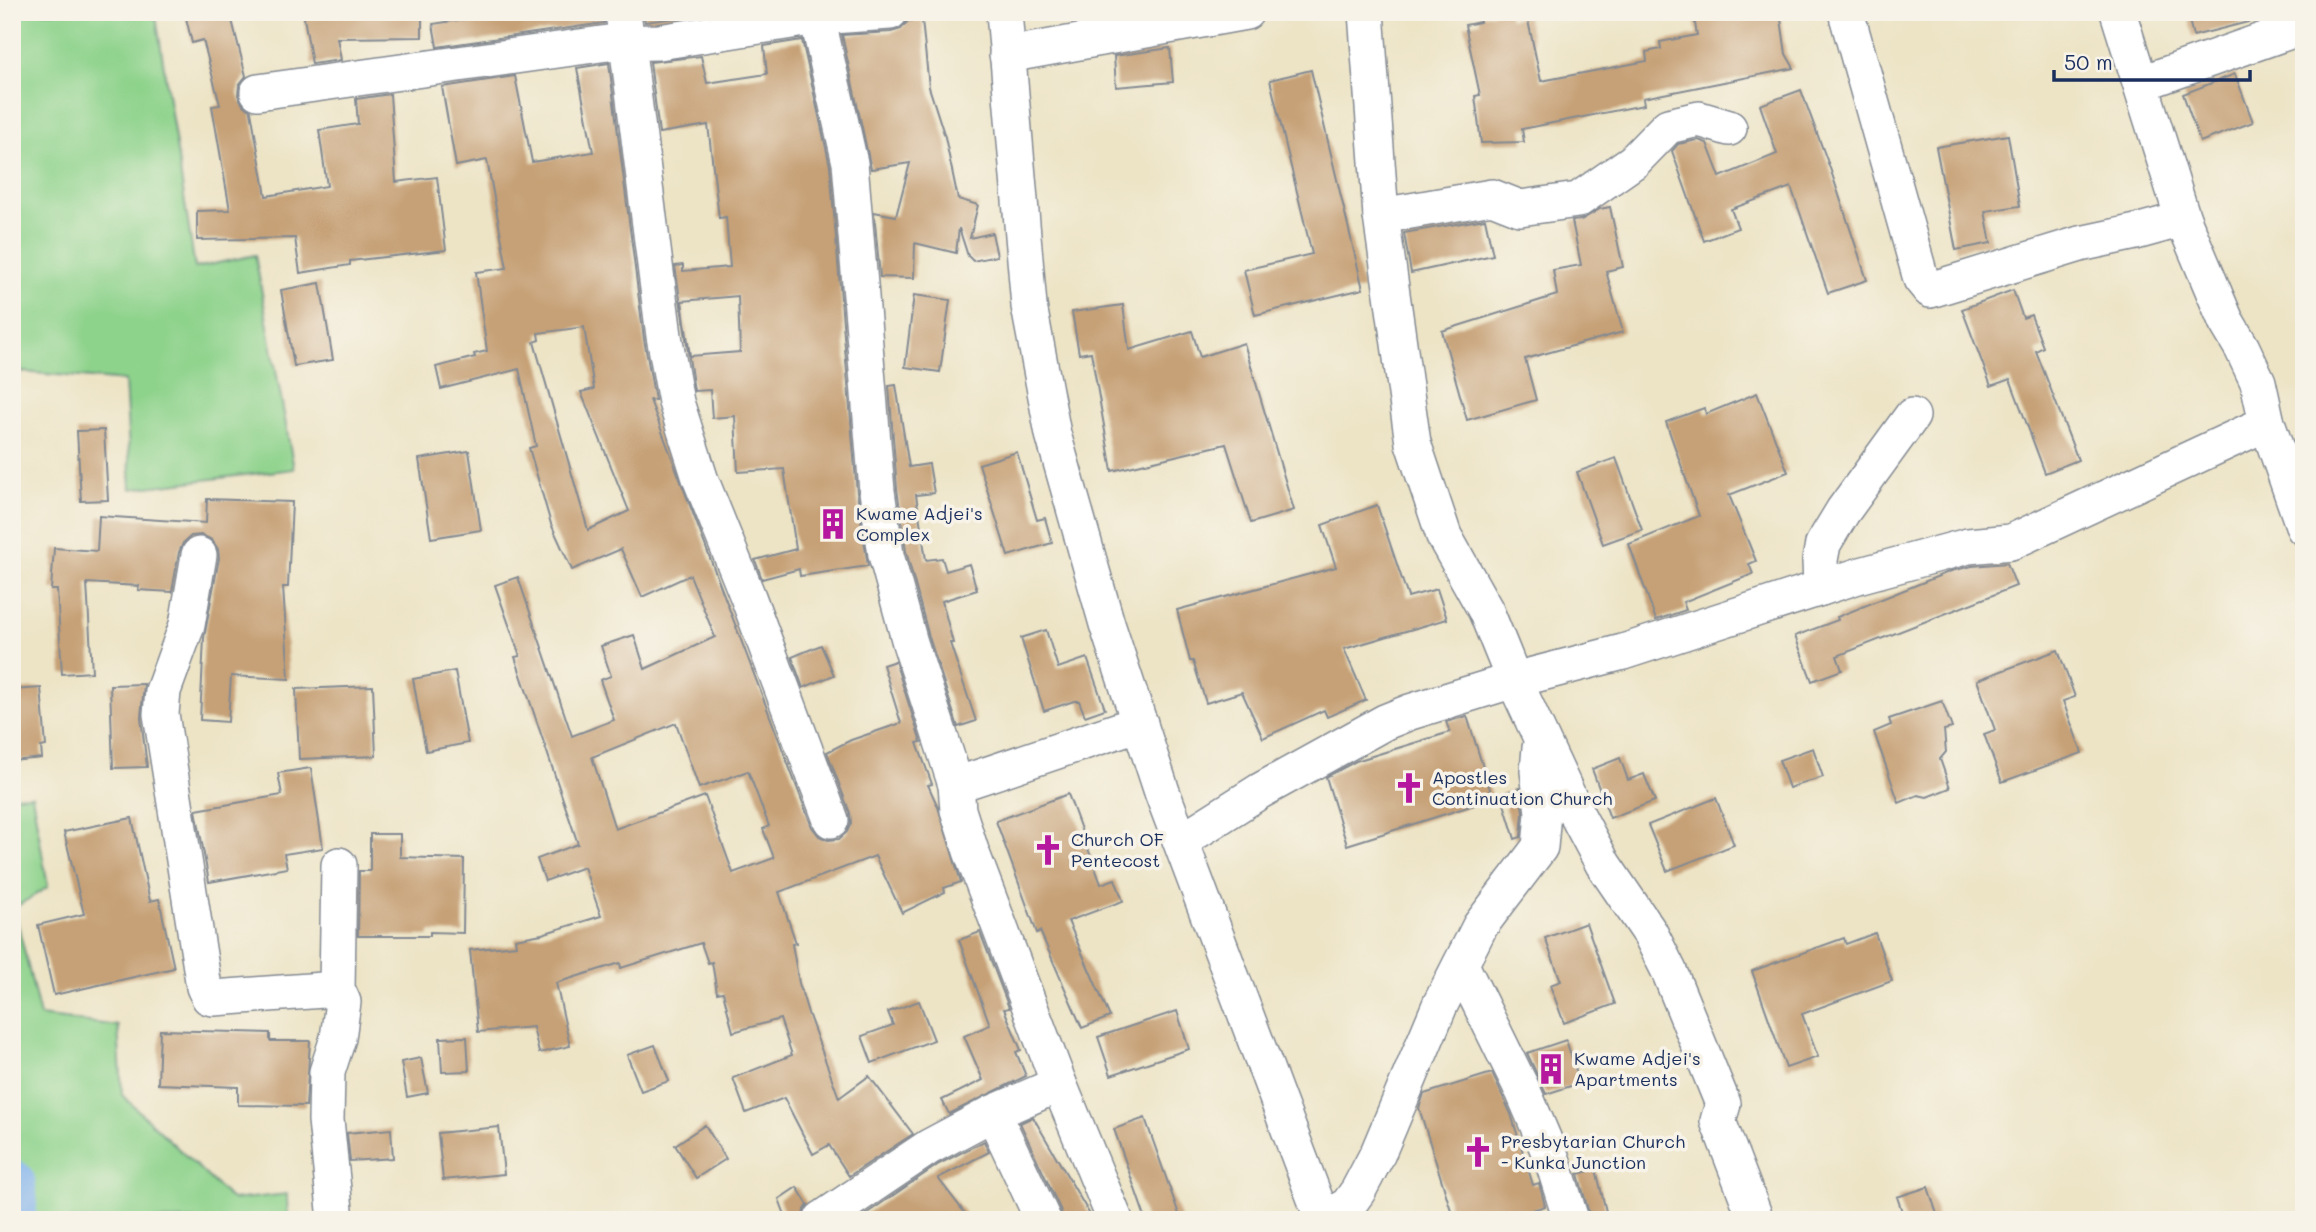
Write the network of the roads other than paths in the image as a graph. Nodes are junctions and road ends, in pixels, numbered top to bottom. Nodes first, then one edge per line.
1 (890, 12) edge
2 (1004, 12) edge
3 (1077, 12) edge
4 (1247, 12) edge
5 (1366, 12) edge
6 (1846, 12) edge
7 (2118, 12) edge
8 (817, 14) edge
9 (2304, 26) edge
10 (625, 28) edge
11 (1059, 45) junction
12 (1007, 55) junction
13 (2142, 83) junction
14 (258, 92) dead end
15 (1729, 128) dead end
16 (1381, 216) junction
17 (2183, 219) junction
18 (1912, 416) dead end
19 (2267, 423) junction
20 (2304, 527) edge
21 (199, 555) dead end
22 (1821, 588) junction
23 (1514, 680) junction
24 (1140, 723) junction
25 (1541, 737) junction
26 (956, 785) junction
27 (831, 820) dead end
28 (1181, 841) junction
29 (339, 865) dead end
30 (1461, 965) junction
31 (337, 989) junction
32 (1059, 1084) junction
33 (993, 1113) junction
34 (822, 1219) edge
35 (336, 1220) edge
36 (1042, 1220) edge
37 (1115, 1220) edge
38 (1323, 1220) edge
39 (1571, 1220) edge
40 (1756, 1220) edge

1 - 8 street
2 - 12 street
3 - 11 street
4 - 11 street
5 - 16 street
6 - 17 street
7 - 13 street
8 - 10 street
8 - 26 street
9 - 13 street
10 - 14 street
10 - 27 street
11 - 12 street
12 - 24 street
13 - 17 street
15 - 16 street
16 - 23 street
17 - 19 street
18 - 22 street
19 - 20 street
19 - 22 street
21 - 31 street
22 - 23 street
23 - 25 street
23 - 28 street
24 - 26 street
24 - 28 street
25 - 30 street
25 - 40 street
26 - 32 street
28 - 38 street
29 - 31 street
30 - 38 street
30 - 39 street
31 - 35 street
32 - 33 street
32 - 37 street
33 - 34 street
33 - 36 street

